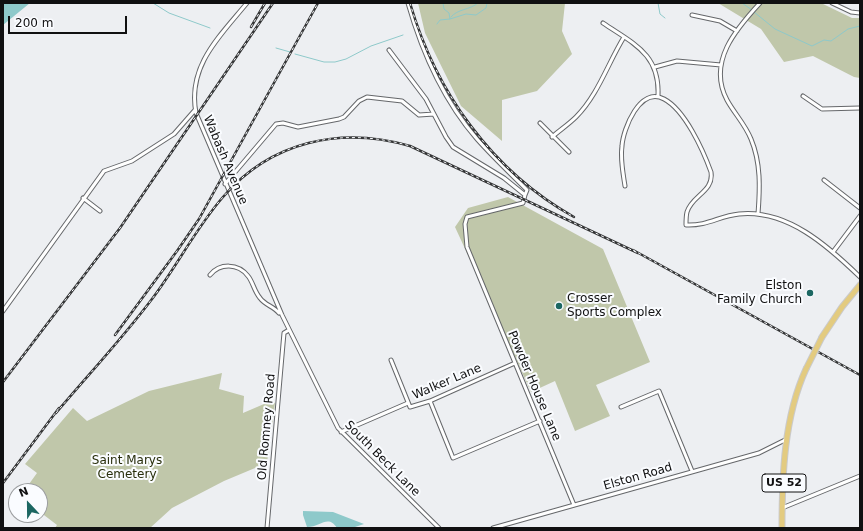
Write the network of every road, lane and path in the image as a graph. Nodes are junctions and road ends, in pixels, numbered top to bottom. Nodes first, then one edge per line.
1 (248, 3) edge
2 (408, 3) edge
3 (760, 3) edge
4 (832, 3) edge
5 (860, 13) edge
6 (692, 15) dead end
7 (603, 24) dead end
8 (737, 30) junction
9 (624, 37) junction
10 (389, 50) dead end
11 (721, 65) junction
12 (655, 67) junction
13 (658, 96) junction
14 (803, 96) dead end
15 (860, 108) edge
16 (195, 110) junction
17 (434, 114) junction
18 (540, 123) dead end
19 (552, 137) junction
20 (569, 152) dead end
21 (824, 180) dead end
22 (225, 184) junction
23 (625, 186) dead end
24 (525, 195) junction
25 (83, 198) junction
26 (860, 208) edge
27 (100, 211) dead end
28 (758, 214) junction
29 (860, 216) edge
30 (833, 252) junction
31 (210, 275) dead end
32 (860, 277) edge
33 (860, 285) edge
34 (3, 311) edge
35 (282, 316) junction
36 (289, 330) junction
37 (391, 360) dead end
38 (515, 363) junction
39 (430, 401) junction
40 (408, 403) junction
41 (621, 407) dead end
42 (540, 421) junction
43 (340, 432) junction
44 (787, 439) junction
45 (692, 471) junction
46 (860, 476) edge
47 (574, 505) junction
48 (782, 508) junction
49 (268, 528) edge
50 (439, 528) edge
51 (493, 528) edge
52 (782, 528) edge

1 - 16 street, Wabash Avenue
2 - 24 street
3 - 8 street
4 - 5 street
6 - 8 street
7 - 9 street
8 - 11 street
9 - 12 street
9 - 19 street
10 - 17 street
11 - 12 street
11 - 28 street
12 - 13 street
13 - 23 street
13 - 28 street
14 - 15 street
16 - 22 street, Wabash Avenue
16 - 25 street
17 - 22 street
17 - 24 street
18 - 19 street
19 - 20 street
21 - 26 street
22 - 35 street, Wabash Avenue
24 - 38 street, Powder House Lane
25 - 27 street
25 - 34 street
28 - 30 street
29 - 30 street
30 - 32 street
31 - 35 street
33 - 44 main road, US 52, bridge
35 - 36 street, Wabash Avenue
36 - 43 street, South Beck Lane
36 - 49 street, Old Romney Road
37 - 40 street, Walker Lane
38 - 39 street, Walker Lane
38 - 42 street, Powder House Lane
39 - 40 street, Walker Lane
39 - 42 street
40 - 43 street
41 - 45 street
42 - 47 street, Powder House Lane
43 - 50 street, South Beck Lane
44 - 45 street, Elston Road
44 - 48 main road, US 52
45 - 47 street, Elston Road
46 - 48 street
47 - 51 street, Elston Road
48 - 52 main road, US 52

